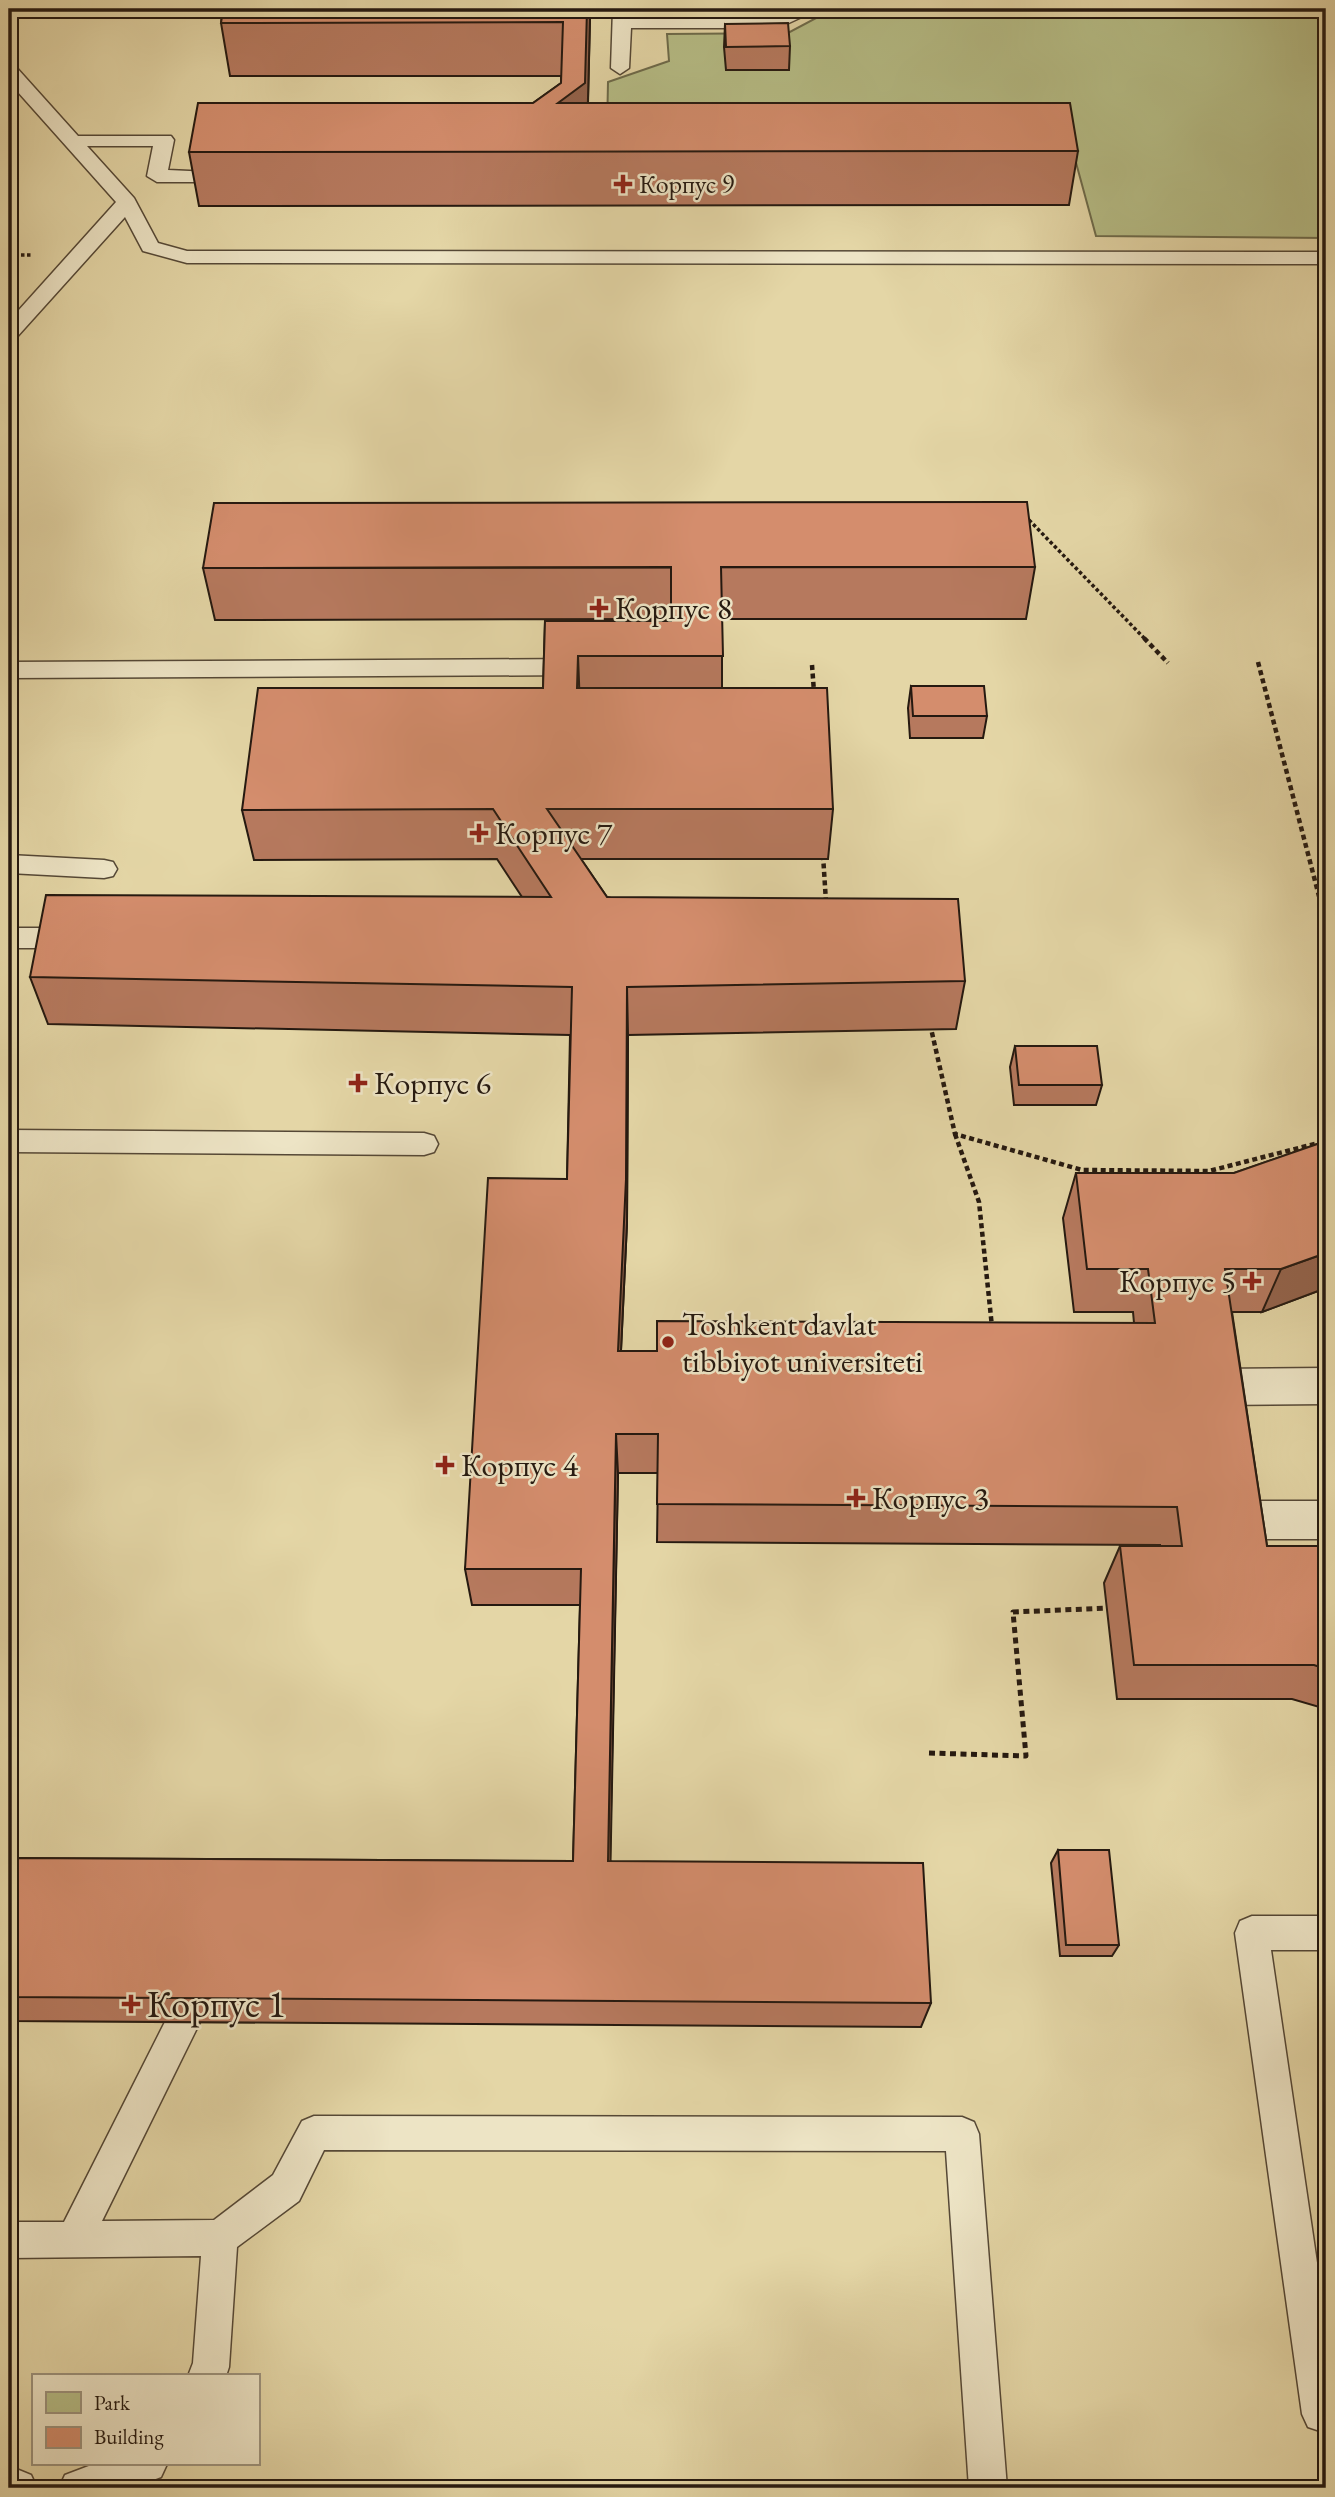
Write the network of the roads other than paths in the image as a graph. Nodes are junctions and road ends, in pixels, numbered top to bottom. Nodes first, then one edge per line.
1 (810, 9) edge
2 (621, 15) edge
3 (620, 68) dead end
4 (9, 71) edge
5 (74, 143) junction
6 (204, 176) edge
7 (127, 202) junction
8 (1326, 258) edge
9 (9, 333) edge
10 (597, 667) edge
11 (9, 670) edge
12 (9, 864) edge
13 (104, 869) dead end
14 (85, 912) edge
15 (9, 938) edge
16 (9, 1141) edge
17 (424, 1144) dead end
18 (1326, 1386) edge
19 (1216, 1387) edge
20 (1237, 1520) edge
21 (1326, 1520) edge
22 (1326, 1933) edge
23 (183, 2022) edge
24 (220, 2238) junction
25 (75, 2239) junction
26 (9, 2240) edge
27 (207, 2374) edge
28 (1326, 2414) edge
29 (142, 2466) edge
30 (9, 2485) edge
31 (18, 2488) edge
32 (78, 2488) edge
33 (988, 2488) edge

1 - 2 lane
2 - 3 lane
4 - 5 lane
5 - 6 lane
5 - 7 lane
7 - 8 lane
7 - 9 lane
10 - 11 lane
12 - 13 lane
14 - 15 lane
16 - 17 lane
18 - 19 street
20 - 21 street
22 - 28 lane
23 - 25 lane
24 - 25 lane
24 - 27 lane
24 - 33 lane
25 - 26 lane
29 - 32 lane
30 - 31 lane

